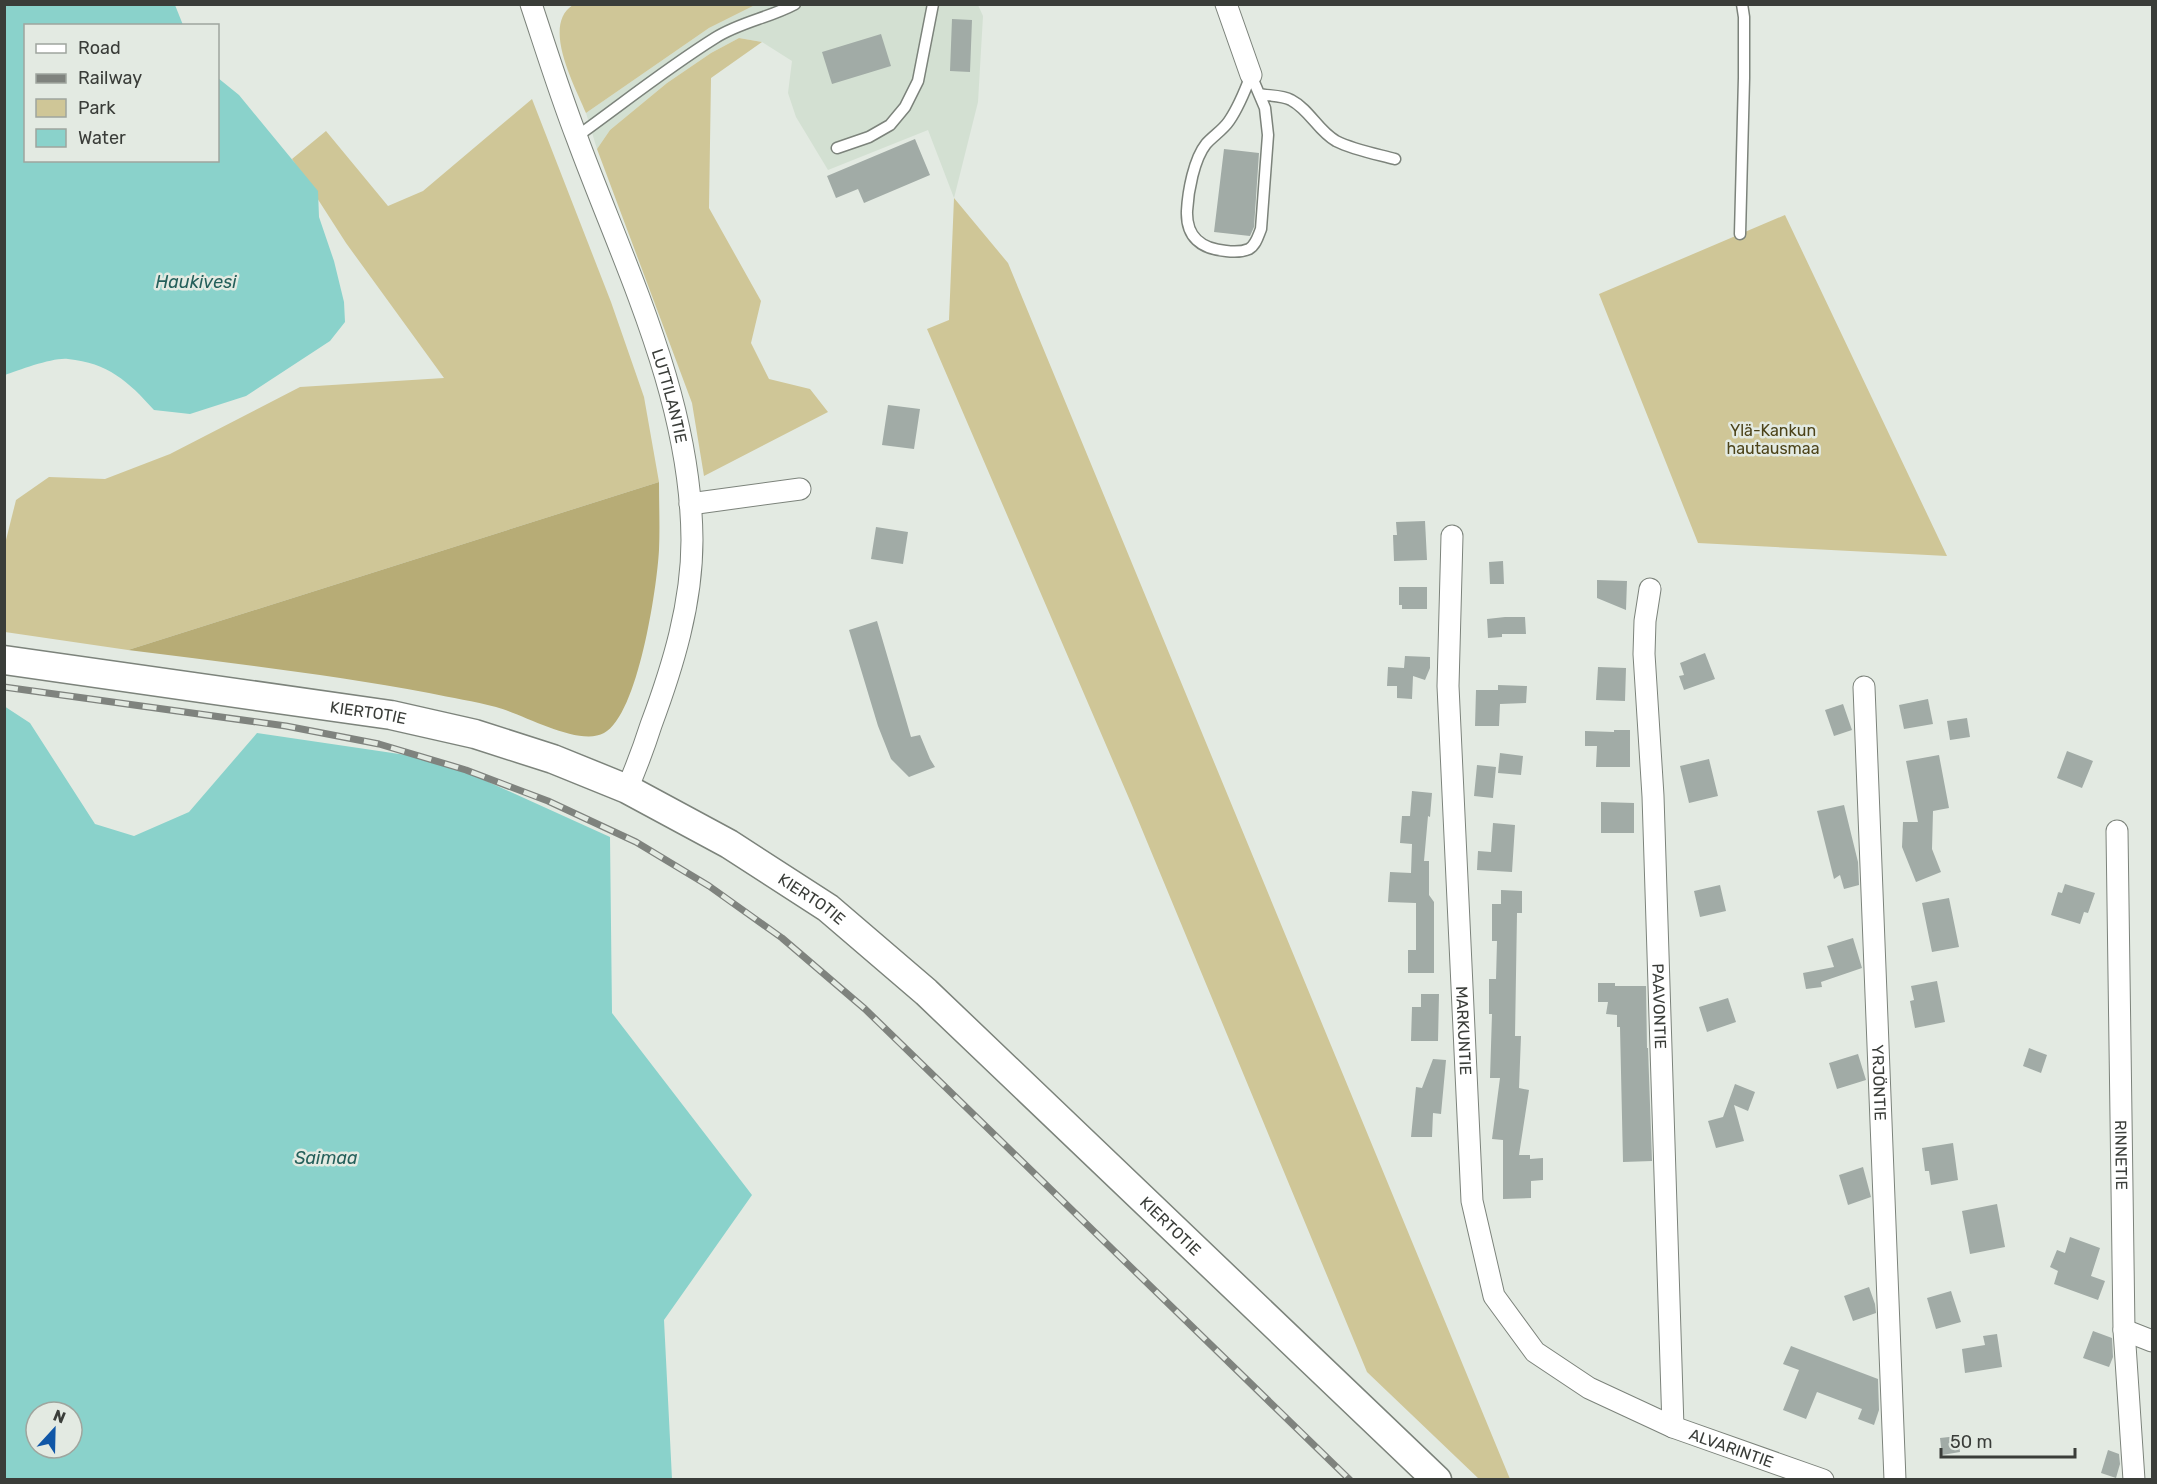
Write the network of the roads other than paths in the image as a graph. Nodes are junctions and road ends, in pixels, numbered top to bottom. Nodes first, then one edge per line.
1 (795, 4) edge
2 (933, 4) edge
3 (1226, 4) edge
4 (1742, 4) edge
5 (538, 7) edge
6 (1255, 85) junction
7 (576, 137) junction
8 (837, 148) dead end
9 (1395, 159) dead end
10 (1740, 234) dead end
11 (800, 489) dead end
12 (690, 504) junction
13 (1452, 536) dead end
14 (1650, 588) dead end
15 (4, 660) edge
16 (1864, 687) dead end
17 (627, 789) junction
18 (2117, 831) dead end
19 (2124, 1330) junction
20 (2152, 1341) edge
21 (1672, 1426) junction
22 (1437, 1479) edge
23 (1823, 1479) edge
24 (1895, 1479) edge
25 (2134, 1479) edge

1 - 7 lane
2 - 8 lane
3 - 6 street
4 - 10 lane
5 - 7 street, LUTTILANTIE
6 - 6 lane
6 - 9 lane
7 - 12 street, LUTTILANTIE
11 - 12 street
12 - 17 street, LUTTILANTIE
13 - 21 street, MARKUNTIE
14 - 21 street, PAAVONTIE
15 - 17 street, KIERTOTIE
16 - 24 street, YRJÖNTIE
17 - 22 street, KIERTOTIE
18 - 19 street, RINNETIE
19 - 20 street
19 - 25 street, RINNETIE
21 - 23 street, ALVARINTIE

